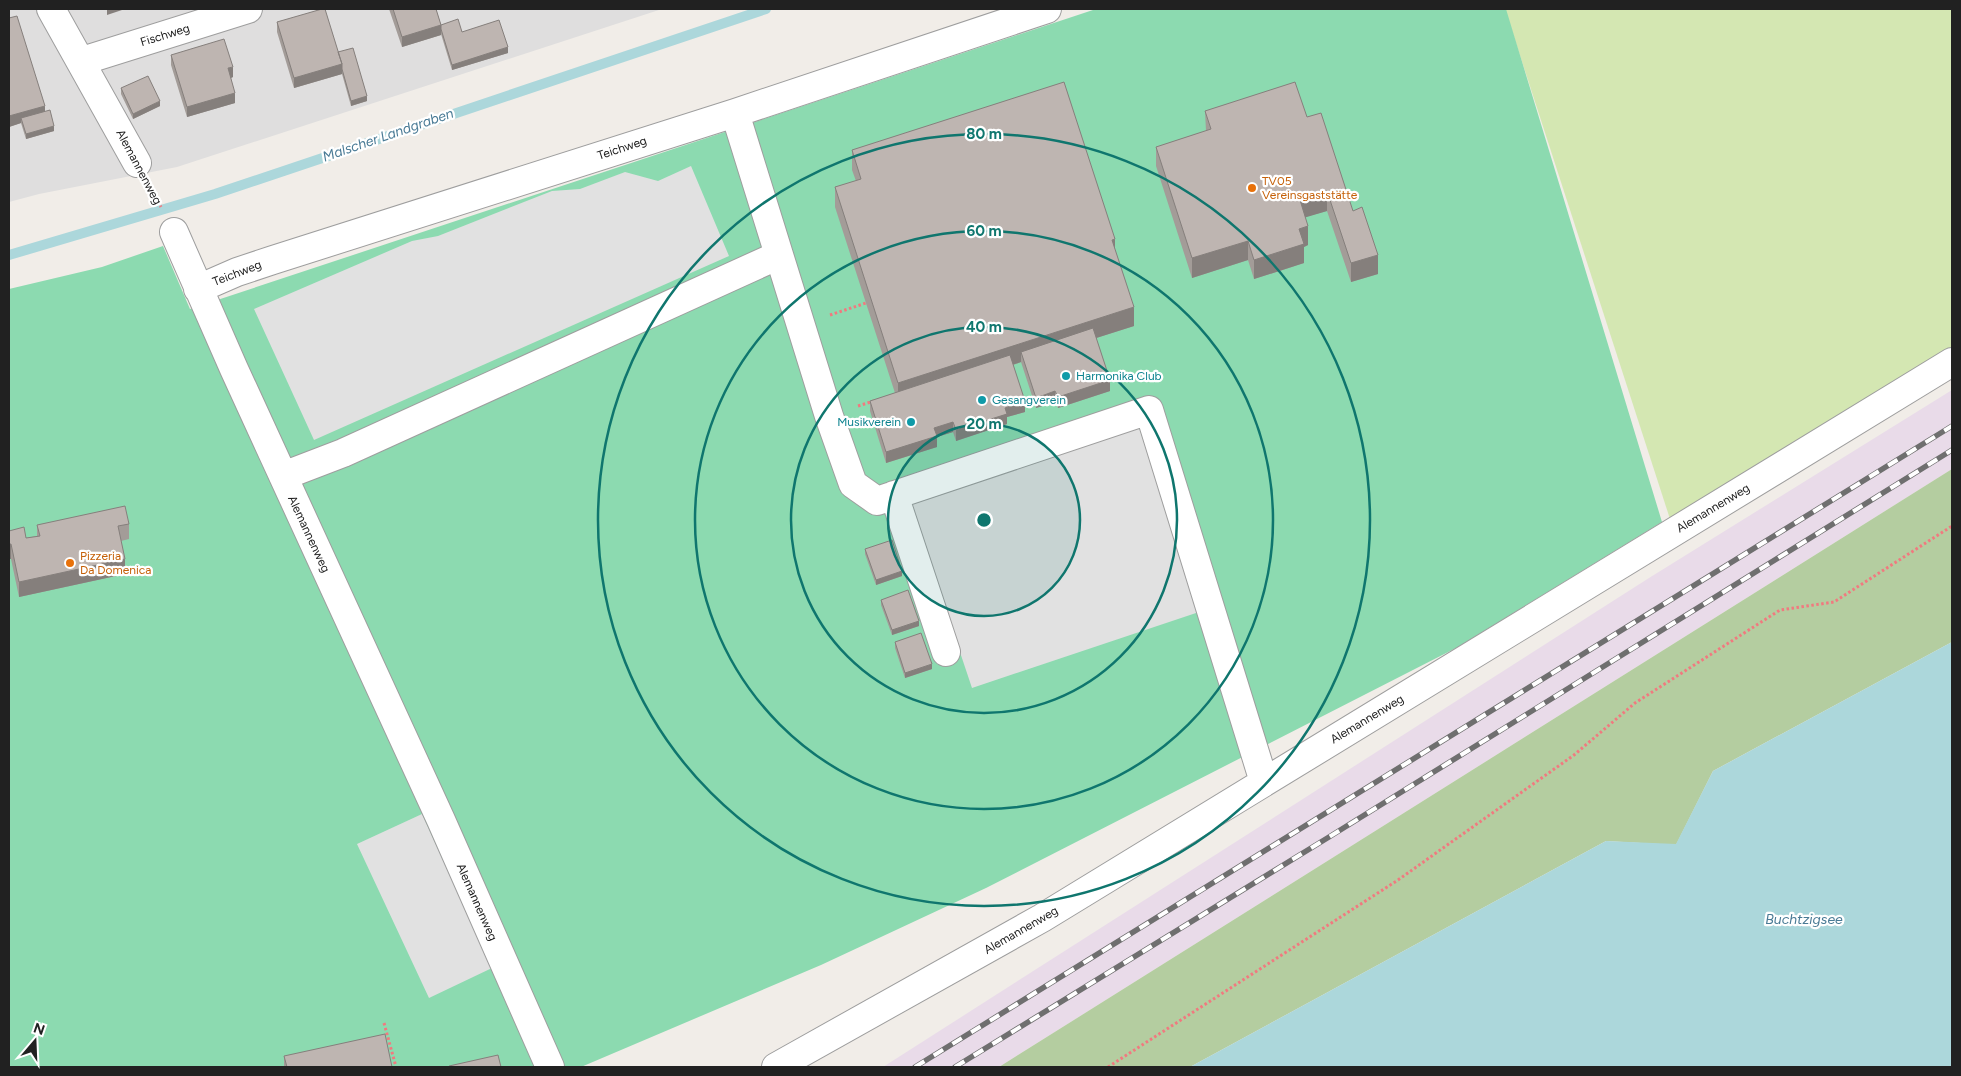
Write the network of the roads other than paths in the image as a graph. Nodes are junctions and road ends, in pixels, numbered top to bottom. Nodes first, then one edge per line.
1 (51, 9) edge
2 (248, 9) edge
3 (1046, 9) edge
4 (82, 61) junction
5 (734, 113) junction
6 (137, 163) road end
7 (174, 232) road end
8 (779, 256) junction
9 (198, 289) junction
10 (1952, 362) edge
11 (283, 476) junction
12 (894, 495) junction
13 (946, 652) dead end
14 (1264, 782) junction
15 (550, 1067) edge
16 (776, 1067) edge

1 - 4 street, Alemannenweg
2 - 4 street, Fischweg
3 - 5 street, Teichweg
4 - 6 street, Alemannenweg
5 - 8 street
5 - 9 street, Teichweg
7 - 9 street, Alemannenweg
8 - 11 street
8 - 12 street
9 - 11 street, Alemannenweg
10 - 14 street, Alemannenweg
11 - 15 street, Alemannenweg
12 - 13 street
12 - 14 street
14 - 16 street, Alemannenweg

